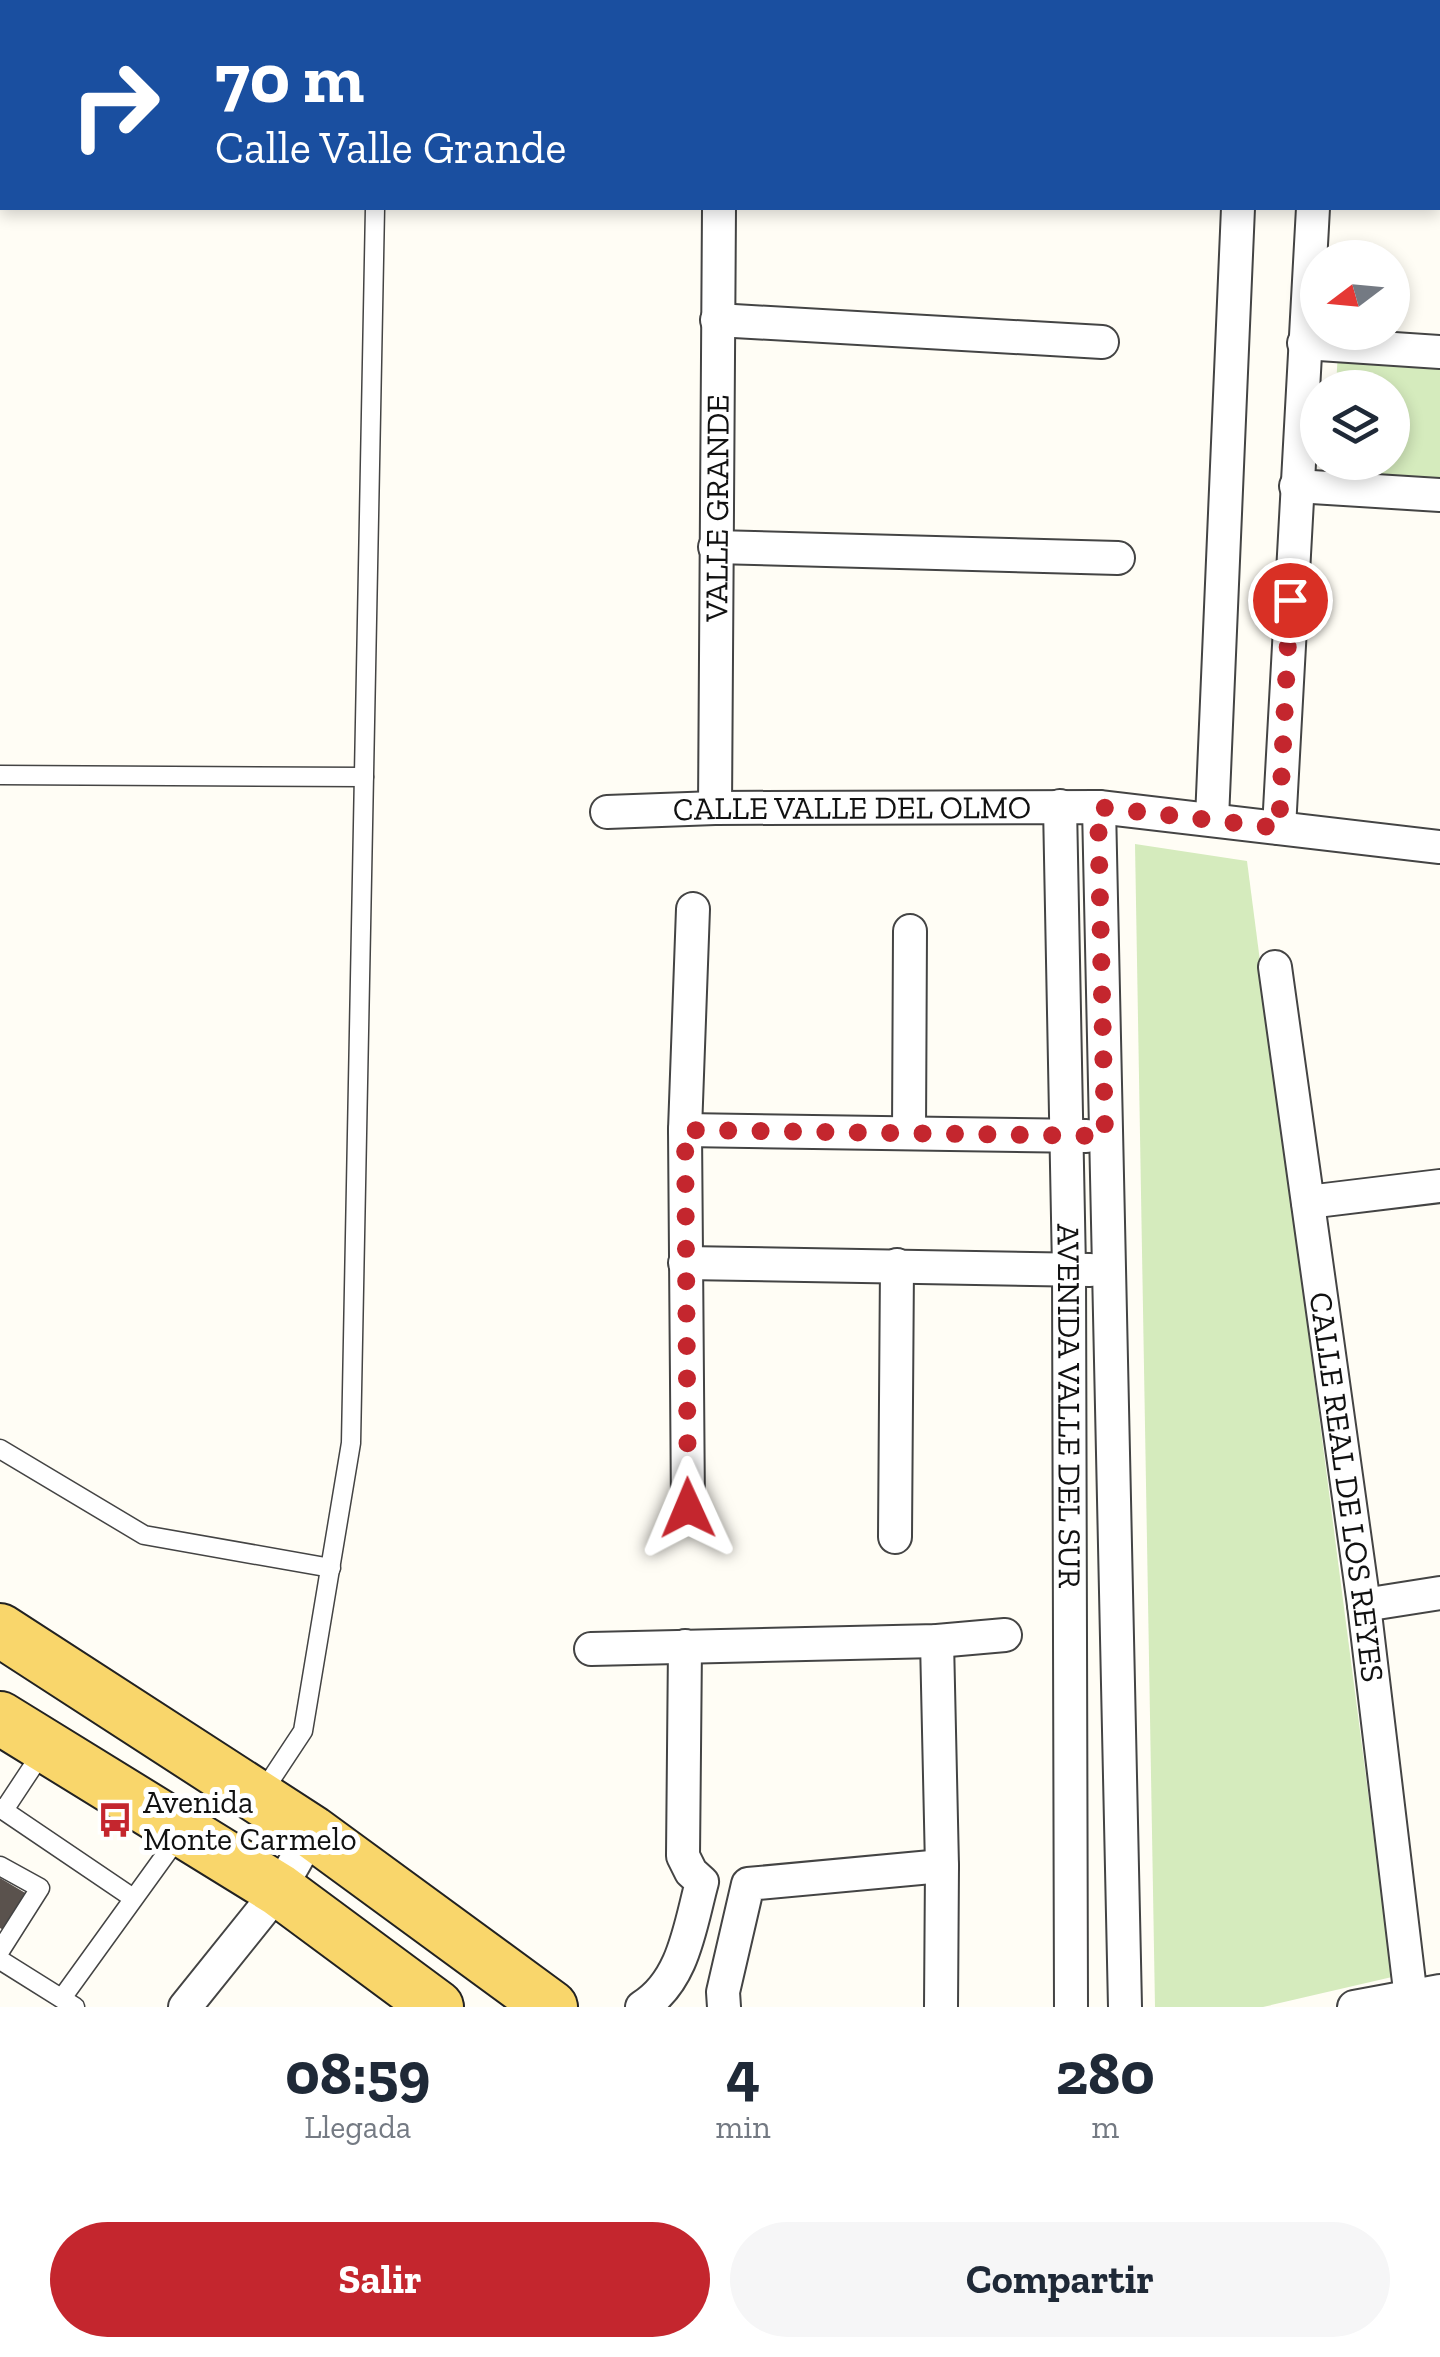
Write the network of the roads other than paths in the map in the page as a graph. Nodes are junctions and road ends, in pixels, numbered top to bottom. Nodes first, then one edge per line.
1 (375, 210) edge
2 (718, 210) edge
3 (1238, 210) edge
4 (1313, 210) edge
5 (1311, 240) edge
6 (717, 320) junction
7 (1102, 342) dead end
8 (1304, 350) edge
9 (1410, 350) edge
10 (1440, 352) edge
11 (1296, 486) junction
12 (1440, 495) edge
13 (716, 547) junction
14 (1118, 558) dead end
15 (0, 774) edge
16 (364, 777) junction
17 (1060, 806) junction
18 (1098, 807) junction
19 (715, 808) junction
20 (607, 812) dead end
21 (1212, 819) junction
22 (1279, 828) junction
23 (1440, 847) edge
24 (693, 908) dead end
25 (910, 931) dead end
26 (1276, 967) dead end
27 (685, 1130) junction
28 (909, 1133) junction
29 (1066, 1136) junction
30 (1105, 1136) junction
31 (1440, 1186) edge
32 (1308, 1202) junction
33 (684, 1263) junction
34 (897, 1265) junction
35 (1068, 1269) junction
36 (1108, 1270) junction
37 (0, 1449) edge
38 (688, 1508) dead end
39 (896, 1537) dead end
40 (330, 1568) junction
41 (1440, 1593) edge
42 (1364, 1605) junction
43 (1116, 1612) junction
44 (1070, 1613) junction
45 (0, 1630) edge
46 (1005, 1635) dead end
47 (937, 1641) junction
48 (685, 1646) junction
49 (592, 1649) dead end
50 (0, 1718) edge
51 (46, 1746) junction
52 (258, 1797) junction
53 (2, 1809) edge
54 (183, 1831) junction
55 (312, 1832) junction
56 (0, 1866) edge
57 (942, 1866) junction
58 (278, 1890) junction
59 (134, 1898) junction
60 (0, 1951) edge
61 (0, 1960) edge
62 (681, 1963) junction
63 (396, 1992) edge
64 (1420, 1998) edge
65 (724, 2000) edge
66 (68, 2002) edge
67 (185, 2007) edge
68 (437, 2007) edge
69 (551, 2007) edge
70 (642, 2007) edge
71 (941, 2007) edge
72 (1071, 2007) edge
73 (1125, 2007) edge
74 (1354, 2007) edge

1 - 16 lane
2 - 6 street, VALLE GRANDE
3 - 21 street
4 - 5 street
6 - 7 street
6 - 13 street, VALLE GRANDE
8 - 11 street
9 - 10 street
11 - 12 street
11 - 22 street
13 - 14 street
13 - 19 street, VALLE GRANDE
15 - 16 lane
16 - 40 lane
17 - 18 street, CALLE VALLE DEL OLMO
17 - 19 street, CALLE VALLE DEL OLMO
17 - 29 street, AVENIDA VALLE DEL SUR
18 - 21 street, CALLE VALLE DEL OLMO
18 - 30 street, AVENIDA VALLE DEL SUR
19 - 20 street, CALLE VALLE DEL OLMO
21 - 22 street, CALLE VALLE DEL OLMO
22 - 23 street, CALLE VALLE DEL OLMO
24 - 27 street
25 - 28 street
26 - 32 street, CALLE REAL DE LOS REYES
27 - 28 street
27 - 33 street
28 - 29 street
29 - 30 street
29 - 35 street, AVENIDA VALLE DEL SUR
30 - 36 street, AVENIDA VALLE DEL SUR
31 - 32 street
32 - 42 street, CALLE REAL DE LOS REYES
33 - 34 street
33 - 38 street
34 - 35 street
34 - 39 street
35 - 36 street
35 - 44 street, AVENIDA VALLE DEL SUR
36 - 43 street, AVENIDA VALLE DEL SUR
37 - 40 lane
40 - 52 lane
41 - 42 street
42 - 64 street, CALLE REAL DE LOS REYES
43 - 44 street
43 - 73 street, AVENIDA VALLE DEL SUR
44 - 72 street, AVENIDA VALLE DEL SUR
45 - 52 main road
46 - 47 street
47 - 48 street
47 - 57 street
48 - 49 street
48 - 62 street
50 - 51 main road
51 - 53 lane
51 - 54 main road
52 - 55 main road
53 - 59 lane
54 - 58 main road
54 - 59 lane
55 - 58 street
55 - 69 main road
56 - 60 lane
57 - 65 street
57 - 71 street
58 - 63 main road
58 - 67 street
59 - 66 lane
61 - 66 lane
62 - 65 street
62 - 70 street
63 - 68 main road
64 - 74 street

